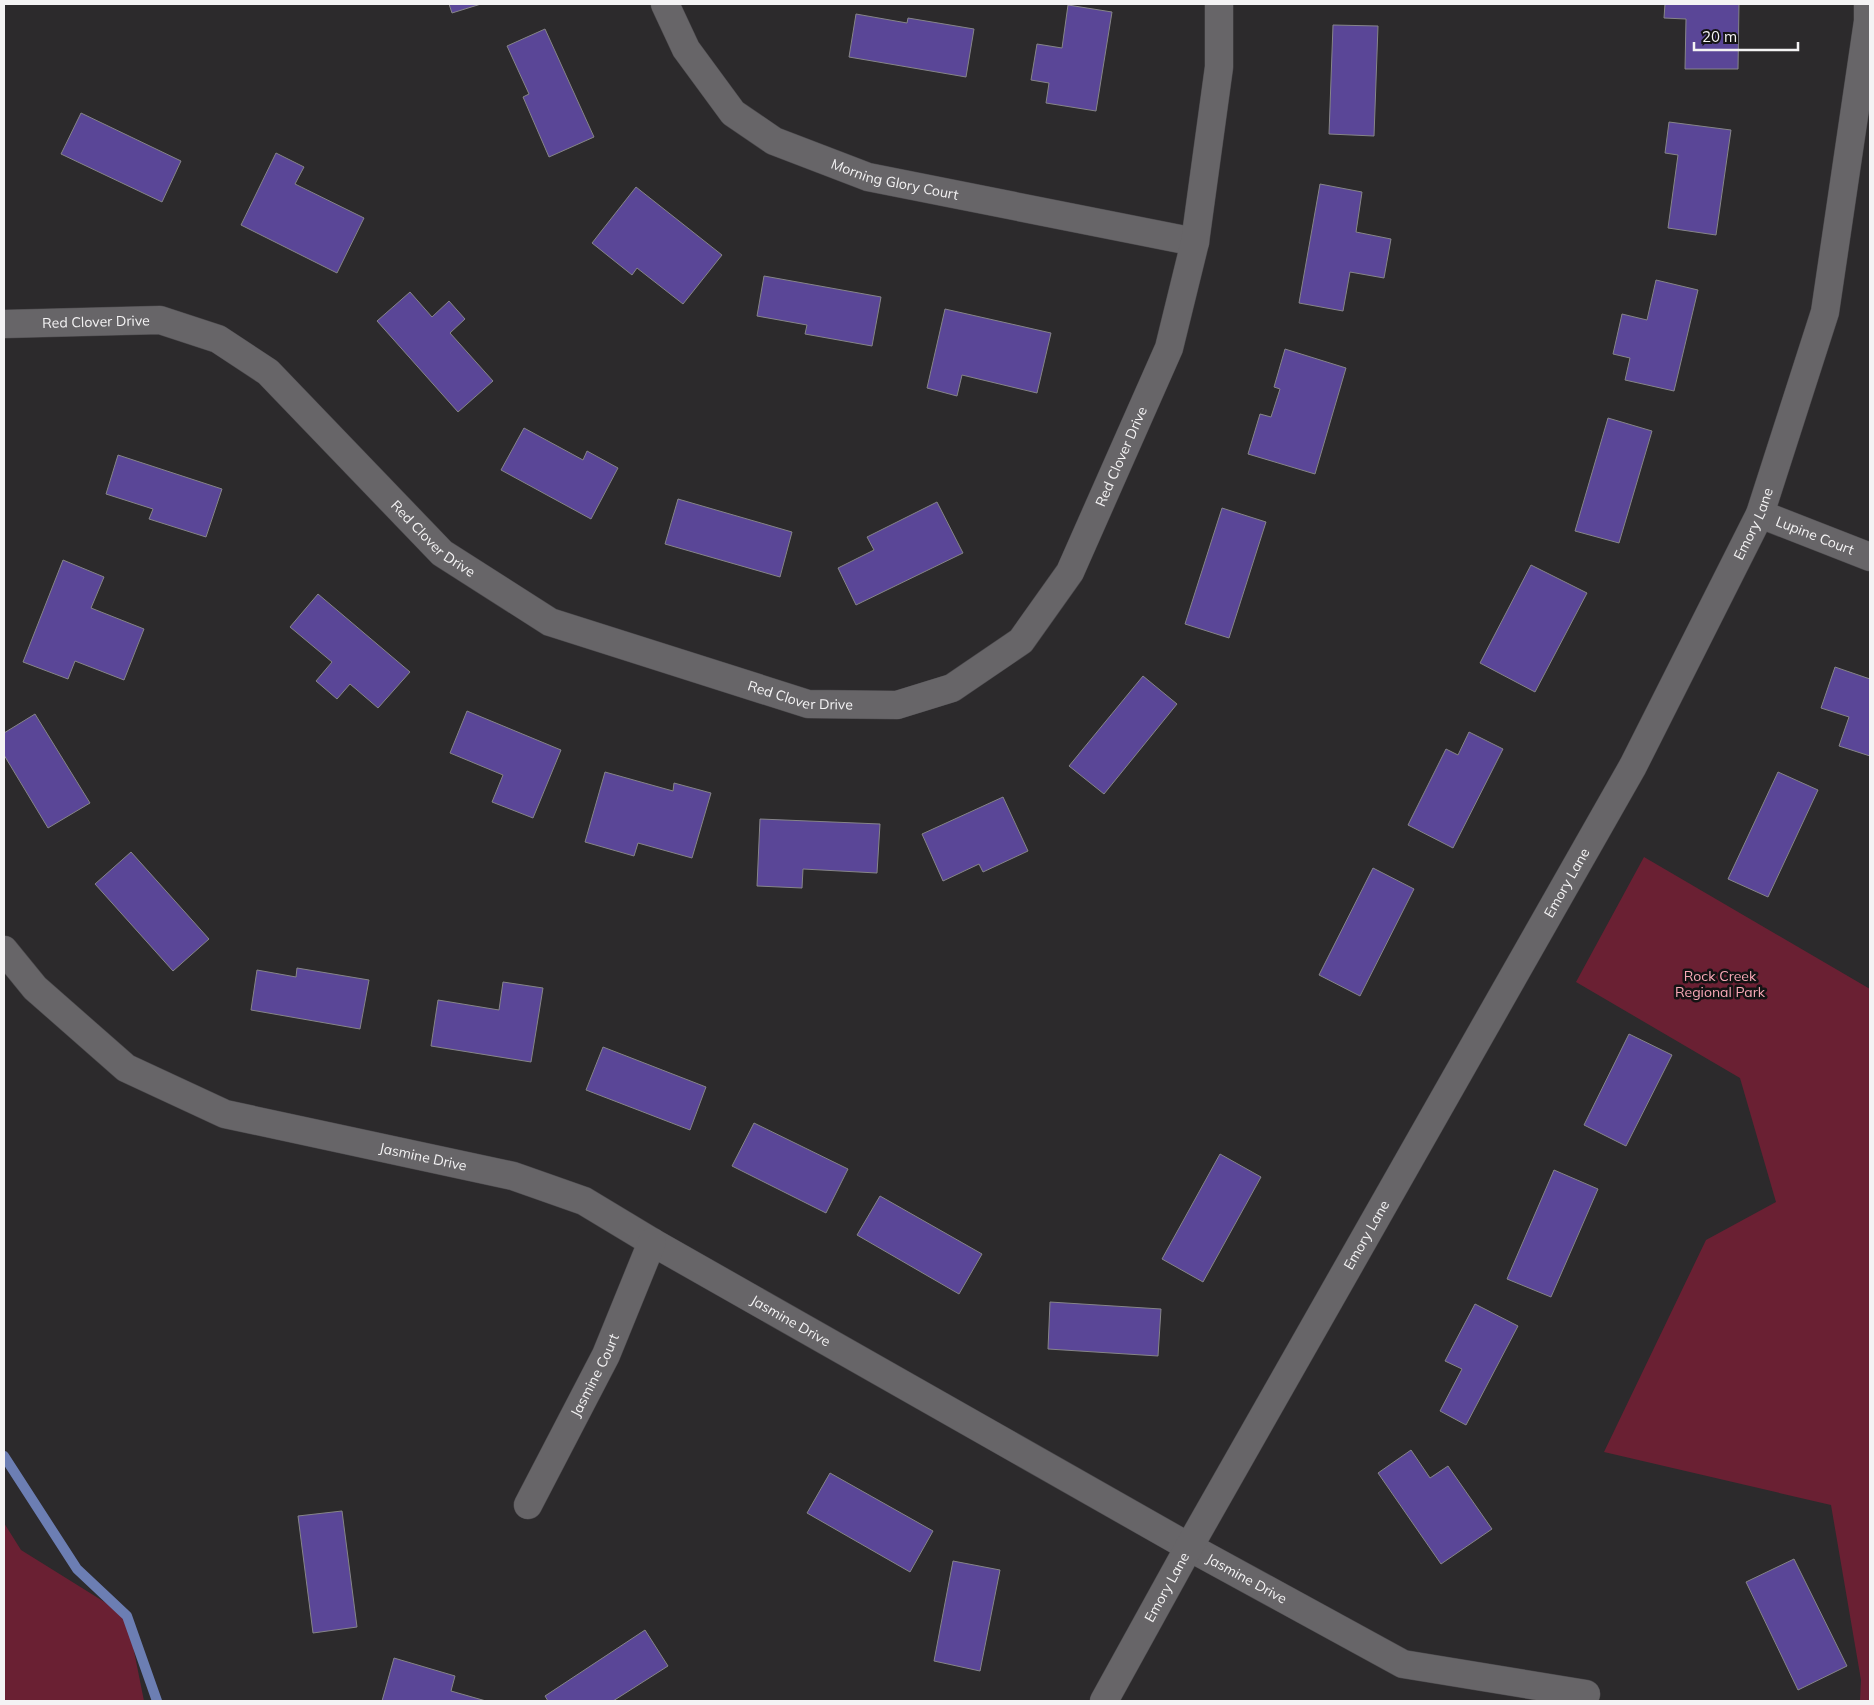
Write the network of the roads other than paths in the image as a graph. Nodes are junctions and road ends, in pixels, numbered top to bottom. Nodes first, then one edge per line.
1 (665, 4) edge
2 (1218, 4) edge
3 (1868, 4) edge
4 (1195, 242) junction
5 (4, 324) edge
6 (1760, 514) junction
7 (1870, 557) edge
8 (4, 950) edge
9 (652, 1242) junction
10 (528, 1505) dead end
11 (1189, 1547) junction
12 (1586, 1694) dead end
13 (1104, 1701) edge

1 - 4 street, Morning Glory Court
2 - 4 street, Red Clover Drive
3 - 6 street, Emory Lane
4 - 5 street, Red Clover Drive
6 - 7 street, Lupine Court
6 - 11 street, Emory Lane
8 - 9 street, Jasmine Drive
9 - 10 street, Jasmine Court
9 - 11 street, Jasmine Drive
11 - 12 street, Jasmine Drive
11 - 13 street, Emory Lane

